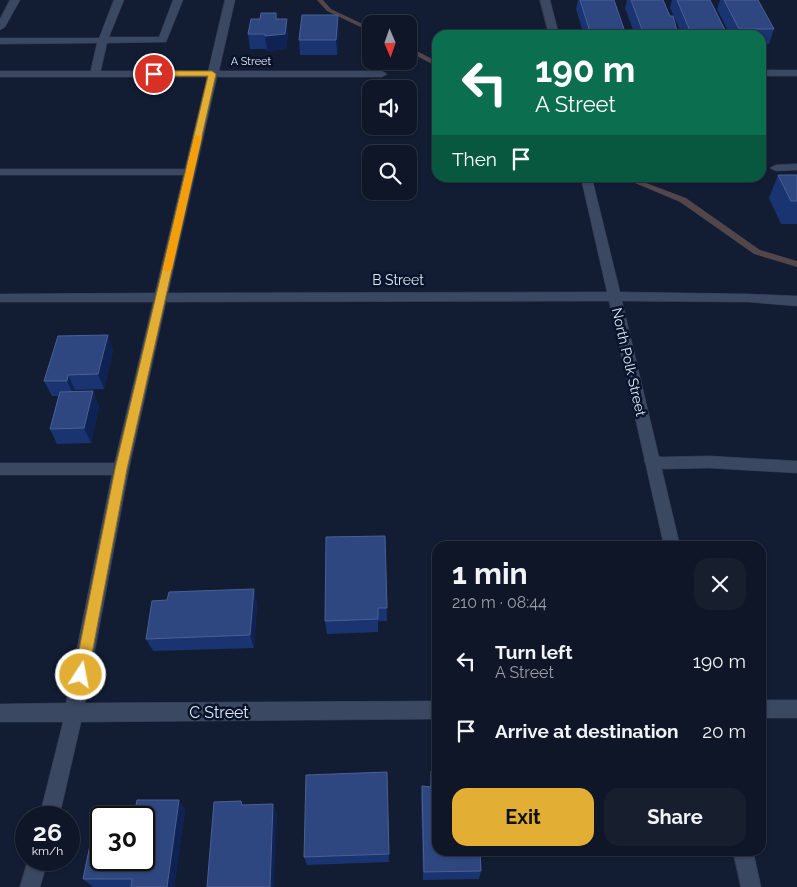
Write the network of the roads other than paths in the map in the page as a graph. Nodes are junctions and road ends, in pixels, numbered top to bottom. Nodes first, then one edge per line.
1 (15, 0) edge
2 (119, 0) edge
3 (178, 0) edge
4 (230, 0) edge
5 (545, 0) edge
6 (0, 27) edge
7 (553, 30) edge
8 (103, 40) junction
9 (0, 41) edge
10 (766, 73) edge
11 (797, 73) edge
12 (0, 74) edge
13 (95, 74) junction
14 (212, 74) junction
15 (382, 74) dead end
16 (776, 168) dead end
17 (797, 168) edge
18 (0, 172) edge
19 (190, 172) junction
20 (587, 182) edge
21 (161, 297) junction
22 (0, 298) edge
23 (614, 298) junction
24 (797, 301) edge
25 (652, 461) junction
26 (797, 467) edge
27 (0, 469) edge
28 (121, 469) junction
29 (671, 541) edge
30 (766, 709) edge
31 (797, 709) edge
32 (432, 710) edge
33 (74, 712) junction
34 (0, 713) edge
35 (52, 806) edge
36 (744, 856) edge
37 (35, 871) edge
38 (30, 887) edge
39 (751, 887) edge

1 - 6 street
2 - 8 street
3 - 8 street
4 - 14 street
5 - 7 street
8 - 9 street
8 - 13 street
10 - 11 street
12 - 13 street, A Street
13 - 14 street, A Street
14 - 15 street, A Street
14 - 19 street
16 - 17 street
18 - 19 street
19 - 21 street
20 - 23 street, North Polk Street
21 - 22 street, B Street
21 - 23 street, B Street
21 - 28 street
23 - 24 street, B Street
23 - 25 street, North Polk Street
25 - 26 street
25 - 29 street, North Polk Street
27 - 28 street
28 - 33 street
30 - 31 street
32 - 33 street, C Street
33 - 34 street, C Street
33 - 35 street
36 - 39 street
37 - 38 street

